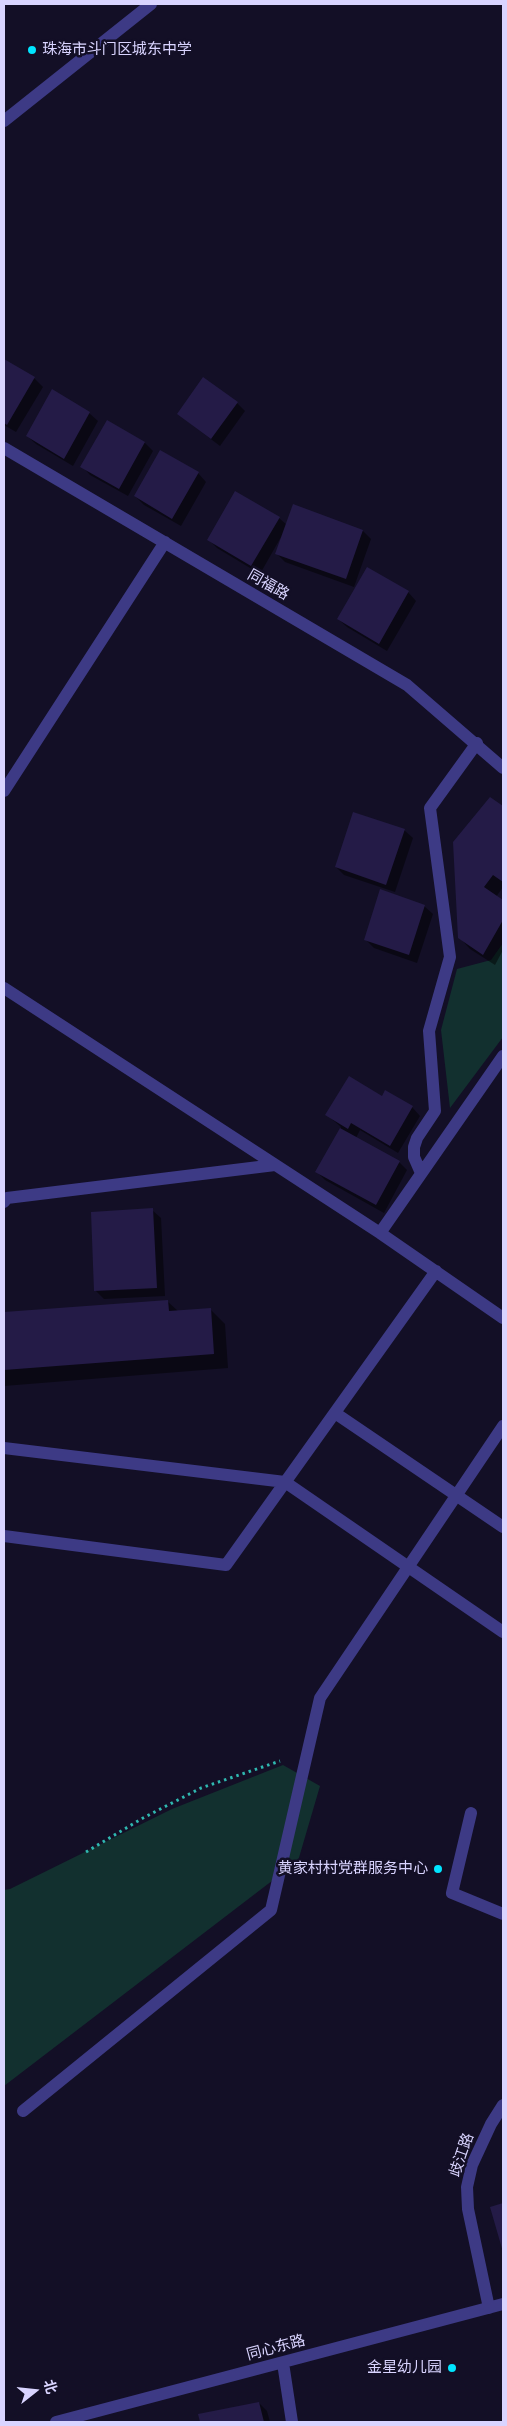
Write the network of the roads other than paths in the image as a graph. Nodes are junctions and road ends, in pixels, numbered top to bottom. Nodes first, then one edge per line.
1 (151, 4) edge
2 (4, 122) edge
3 (4, 448) edge
4 (165, 542) junction
5 (477, 743) junction
6 (503, 768) edge
7 (4, 791) edge
8 (4, 988) edge
9 (503, 1056) edge
10 (275, 1165) junction
11 (421, 1174) junction
12 (4, 1202) edge
13 (380, 1233) junction
14 (436, 1271) junction
15 (503, 1318) edge
16 (335, 1413) junction
17 (503, 1426) edge
18 (4, 1448) edge
19 (285, 1482) junction
20 (457, 1495) junction
21 (503, 1527) edge
22 (4, 1536) edge
23 (408, 1567) junction
24 (503, 1632) edge
25 (470, 1813) dead end
26 (503, 1914) edge
27 (503, 2105) edge
28 (23, 2110) dead end
29 (503, 2304) edge
30 (489, 2308) junction
31 (283, 2363) junction
32 (56, 2422) edge
33 (292, 2422) edge

1 - 2 street
3 - 4 street, 同福路
4 - 5 street, 同福路
4 - 7 street
5 - 6 street, 同福路
5 - 11 street
8 - 10 street
9 - 11 street
10 - 12 street
10 - 13 street
11 - 13 street
13 - 14 street
14 - 15 street
14 - 16 street
16 - 19 street
16 - 20 street
17 - 20 street
18 - 19 street
19 - 22 street
19 - 23 street
20 - 21 street
20 - 23 street
23 - 24 street
23 - 28 street
25 - 26 street
27 - 30 street, 歧江路
29 - 30 street, 同心东路
30 - 31 street, 同心东路
31 - 32 street, 同心东路
31 - 33 street

